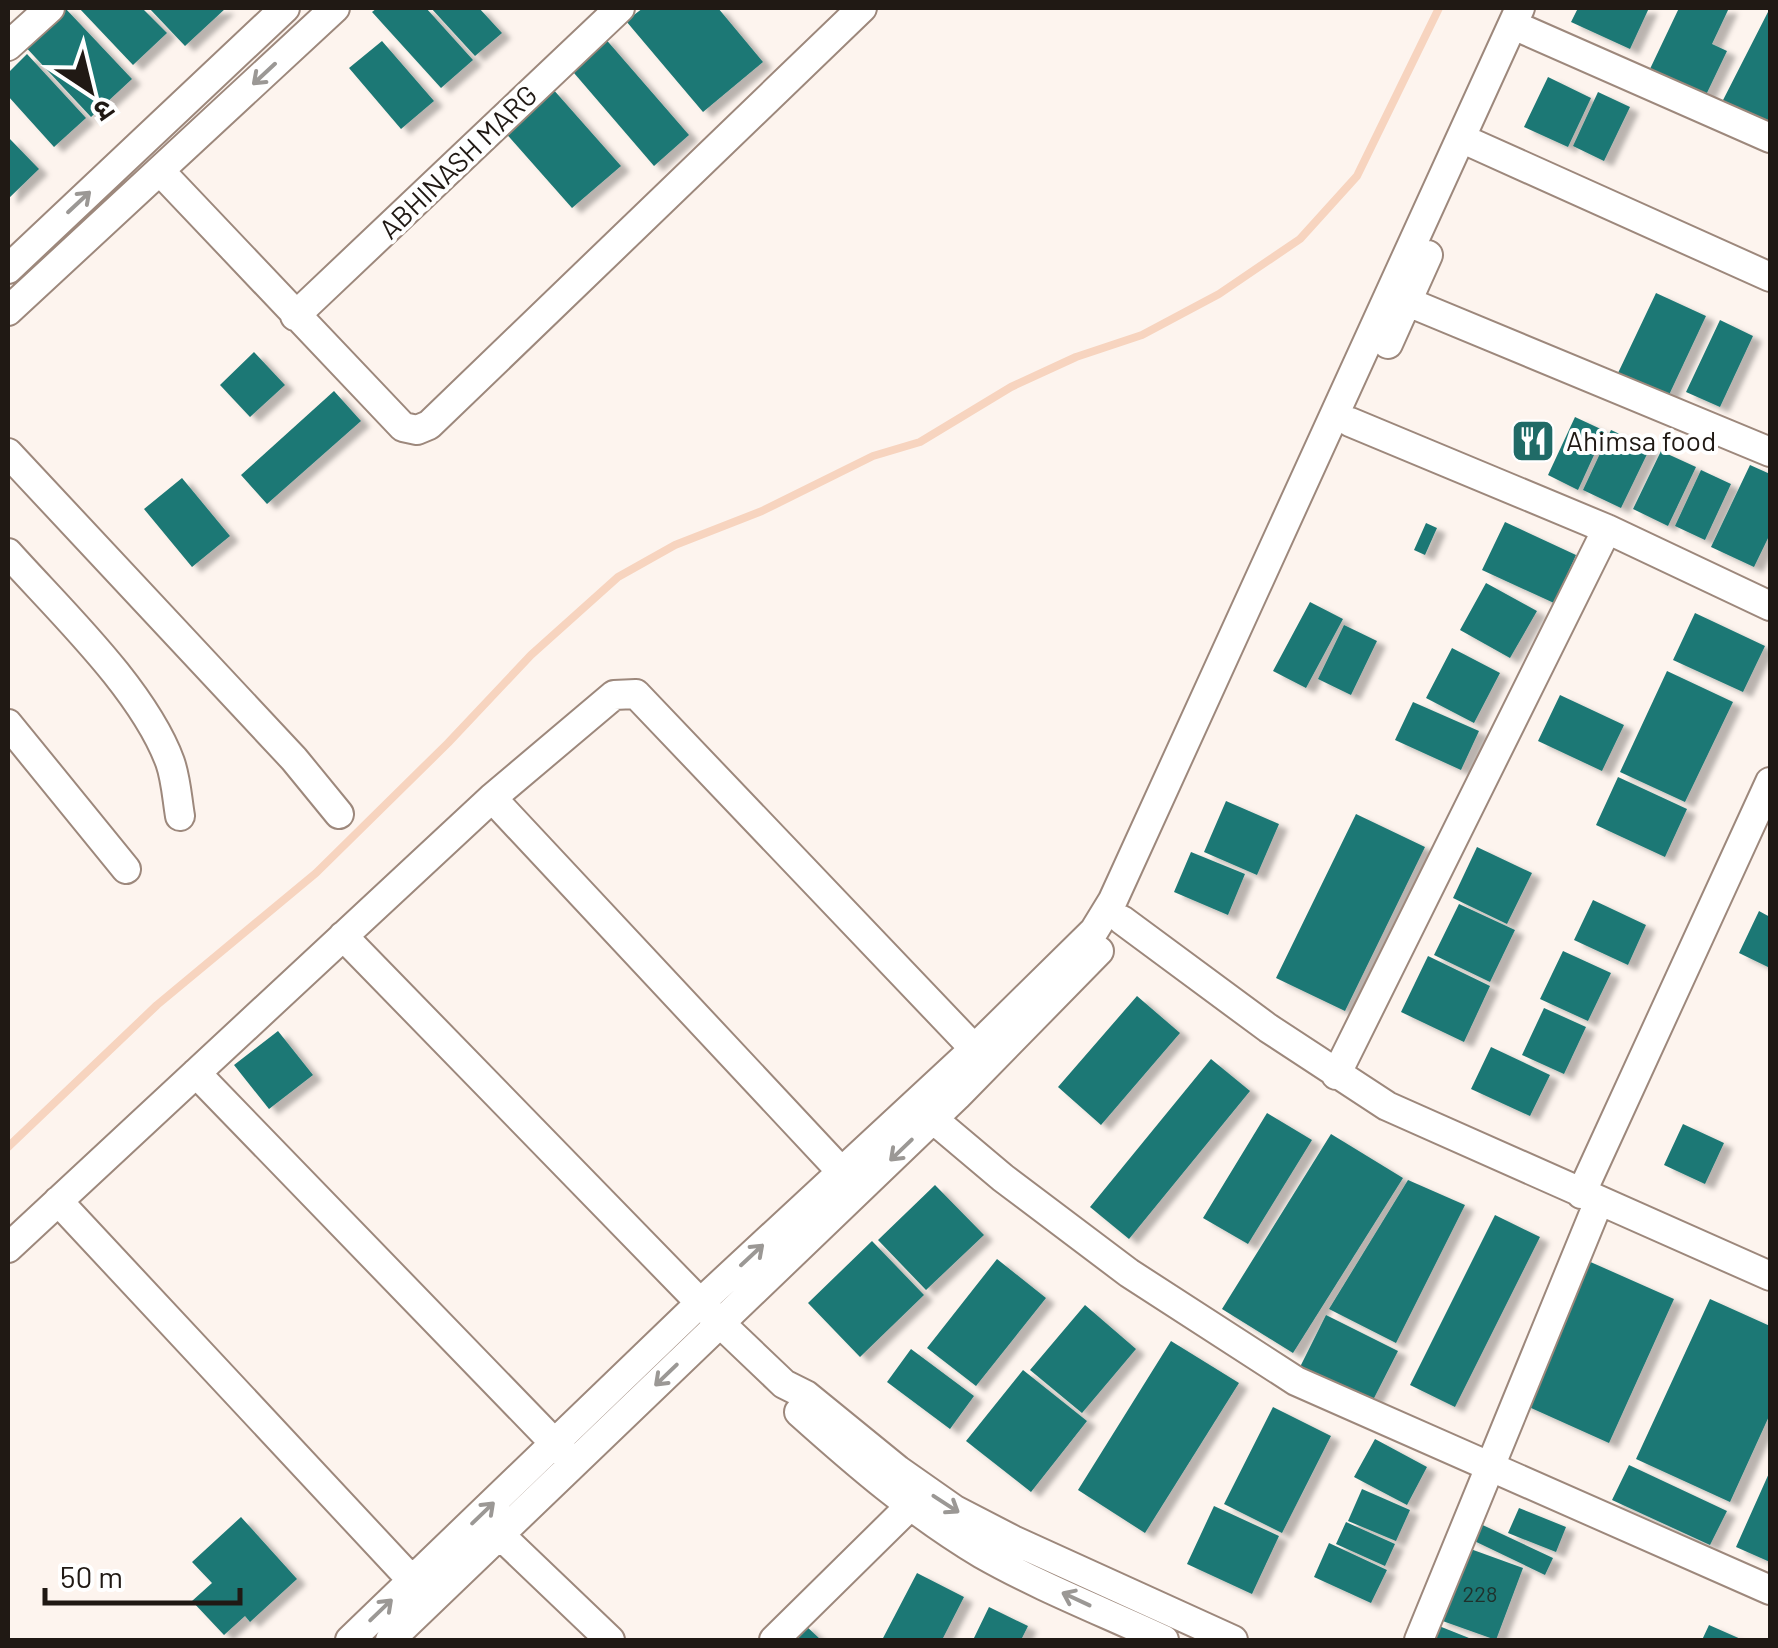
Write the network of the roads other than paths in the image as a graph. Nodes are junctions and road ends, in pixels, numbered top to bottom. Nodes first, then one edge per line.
1 (50, 8) edge
2 (285, 8) edge
3 (335, 8) edge
4 (620, 8) edge
5 (862, 8) edge
6 (1528, 15) edge
7 (8, 46) edge
8 (1770, 138) edge
9 (1474, 144) junction
10 (160, 171) junction
11 (8, 268) edge
12 (1770, 277) edge
13 (1408, 302) junction
14 (8, 311) edge
15 (295, 316) junction
16 (1350, 422) junction
17 (1770, 452) edge
18 (8, 453) edge
19 (1607, 529) junction
20 (8, 553) edge
21 (1770, 606) edge
22 (8, 724) edge
23 (1770, 782) edge
24 (492, 798) junction
25 (339, 814) dead end
26 (180, 816) dead end
27 (126, 869) dead end
28 (1122, 920) junction
29 (343, 936) junction
30 (982, 1056) junction
31 (196, 1073) junction
32 (1336, 1076) junction
33 (933, 1119) junction
34 (850, 1181) junction
35 (1590, 1197) junction
36 (58, 1200) junction
37 (8, 1248) edge
38 (1770, 1276) edge
39 (710, 1313) junction
40 (784, 1384) junction
41 (565, 1453) junction
42 (1490, 1466) junction
43 (910, 1506) junction
44 (500, 1534) junction
45 (422, 1590) junction
46 (1770, 1590) edge
47 (350, 1640) edge
48 (390, 1640) edge
49 (610, 1640) edge
50 (774, 1640) edge
51 (1164, 1640) edge
52 (1234, 1640) edge
53 (1419, 1640) edge

1 - 7 street
11 -> 2 street
3 -> 10 street
4 - 15 street, ABHINASH MARG
5 - 15 street
6 - 8 street
6 - 9 street
6 - 30 street
9 - 12 street
9 - 13 street
10 - 14 street
10 - 15 street
13 - 16 street
13 - 17 street
16 - 19 street
16 - 28 street
18 - 25 street
19 - 21 street
19 - 32 street
20 - 26 street
22 - 27 street
23 - 35 street
24 - 29 street
24 - 30 street
24 - 34 street
28 - 30 street
28 - 32 street
29 - 31 street
29 - 39 street
30 - 33 street
30 - 34 street
31 - 36 street
31 - 41 street
32 - 35 street
33 -> 34 street
33 - 42 street
34 - 39 street
35 - 38 street
35 - 42 street
36 - 37 street
36 - 45 street
39 - 40 street
39 - 41 street
40 - 43 street
40 -> 52 street
41 - 44 street
45 -> 41 street
42 - 46 street
42 - 53 street
43 - 50 street
51 -> 43 street
44 - 45 street
44 - 49 street
47 -> 45 street
45 - 48 street

